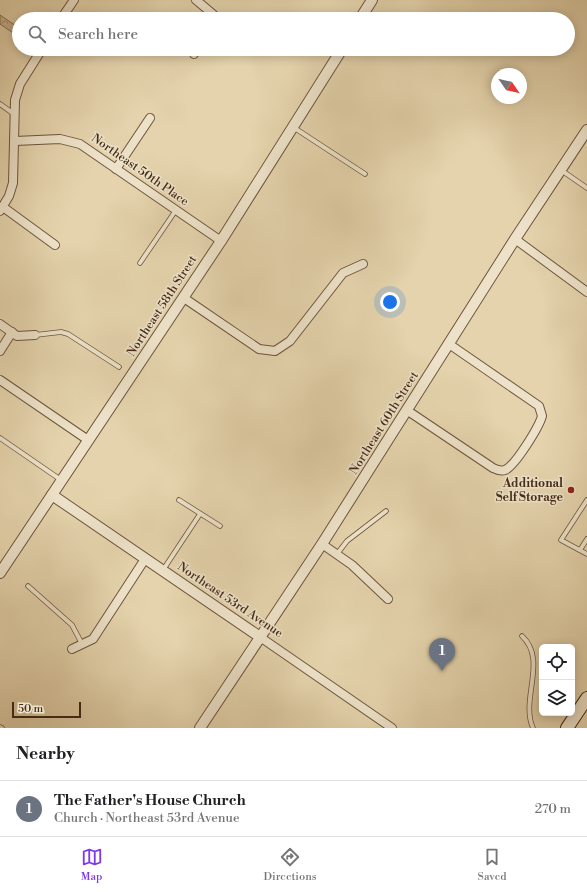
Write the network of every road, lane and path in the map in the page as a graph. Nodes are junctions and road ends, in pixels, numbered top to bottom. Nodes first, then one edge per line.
1 (74, 0) edge
2 (196, 0) edge
3 (372, 0) edge
4 (66, 12) edge
5 (209, 12) edge
6 (364, 12) edge
7 (38, 56) edge
8 (338, 56) edge
9 (0, 104) edge
10 (14, 114) junction
11 (150, 118) dead end
12 (293, 126) junction
13 (587, 130) edge
14 (15, 141) junction
15 (116, 170) junction
16 (561, 170) junction
17 (365, 174) dead end
18 (587, 188) edge
19 (2, 209) edge
20 (176, 210) junction
21 (515, 239) junction
22 (221, 241) junction
23 (55, 245) dead end
24 (140, 263) dead end
25 (363, 264) dead end
26 (587, 292) edge
27 (184, 298) junction
28 (0, 324) edge
29 (12, 332) junction
30 (35, 335) joint
31 (449, 344) junction
32 (0, 350) edge
33 (119, 367) dead end
34 (0, 380) edge
35 (408, 411) junction
36 (0, 438) edge
37 (88, 440) junction
38 (62, 481) junction
39 (52, 495) junction
40 (180, 500) dead end
41 (587, 500) edge
42 (386, 511) dead end
43 (200, 514) junction
44 (220, 526) dead end
45 (587, 539) edge
46 (322, 544) junction
47 (580, 550) junction
48 (336, 554) junction
49 (587, 554) edge
50 (145, 559) junction
51 (163, 571) junction
52 (0, 573) edge
53 (28, 586) dead end
54 (388, 600) dead end
55 (522, 636) dead end
56 (260, 637) junction
57 (82, 644) junction
58 (72, 649) dead end
59 (587, 698) edge
60 (200, 728) edge
61 (392, 728) edge
62 (533, 728) edge
63 (567, 728) edge

1 - 4 street
2 - 5 street
3 - 6 street
7 - 10 street
8 - 12 street, Northeast 58th Street
9 - 10 lane
10 - 14 street
11 - 15 street
12 - 17 lane
12 - 22 street, Northeast 58th Street
13 - 16 street, Northeast 60th Street
14 - 15 street, Northeast 50th Place
14 - 19 street
15 - 20 street, Northeast 50th Place
16 - 18 lane
16 - 21 street, Northeast 60th Street
19 - 23 street
20 - 22 street, Northeast 50th Place
20 - 24 lane
21 - 26 street
21 - 31 street, Northeast 60th Street
22 - 27 street, Northeast 58th Street
25 - 27 street
27 - 37 street, Northeast 58th Street
28 - 29 street
29 - 30 street
29 - 32 street
30 - 33 lane
31 - 35 street, Northeast 60th Street
31 - 35 street
34 - 37 street
35 - 46 street, Northeast 60th Street
36 - 38 lane
37 - 38 street, Northeast 58th Street
38 - 39 street, Northeast 58th Street
39 - 50 street, Northeast 53rd Avenue
39 - 52 street, Northeast 58th Street
40 - 43 lane
41 - 47 lane
42 - 48 lane
43 - 44 lane
43 - 51 lane
45 - 47 lane
46 - 48 street
46 - 56 street, Northeast 60th Street
47 - 49 lane
48 - 54 street
50 - 51 street, Northeast 53rd Avenue
50 - 57 street
51 - 56 street, Northeast 53rd Avenue
53 - 57 lane
55 - 62 lane
56 - 60 street, Northeast 60th Street
56 - 61 street, Northeast 53rd Avenue
57 - 58 street
59 - 63 main road

